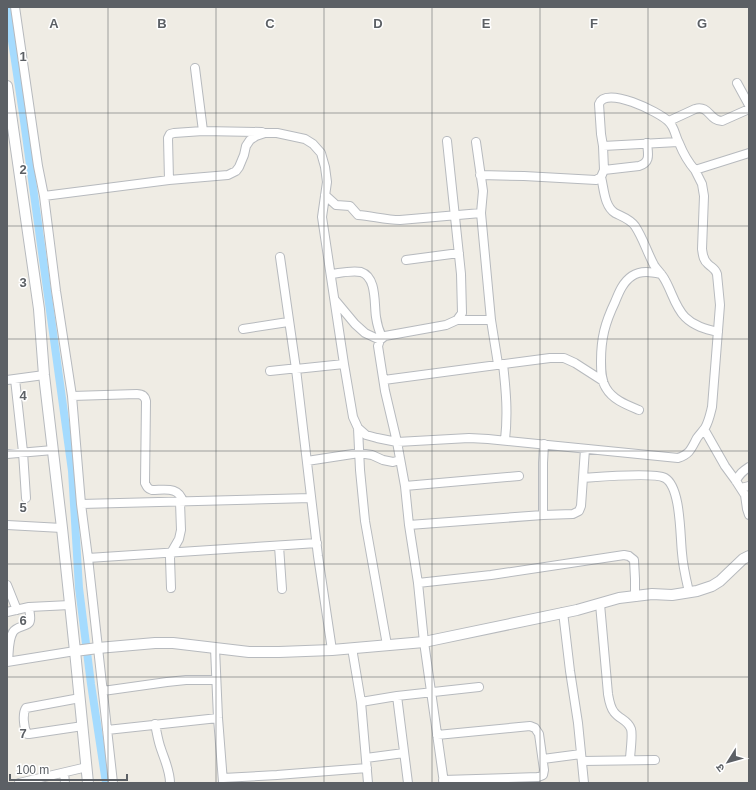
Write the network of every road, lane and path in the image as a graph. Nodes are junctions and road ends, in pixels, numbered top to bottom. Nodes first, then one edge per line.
1 (15, 7) edge
2 (195, 68) dead end
3 (737, 83) dead end
4 (7, 86) edge
5 (749, 105) edge
6 (749, 109) edge
7 (669, 121) junction
8 (203, 131) junction
9 (265, 132) junction
10 (448, 141) dead end
11 (476, 142) dead end
12 (678, 142) junction
13 (647, 143) junction
14 (603, 146) junction
15 (749, 153) edge
16 (695, 170) junction
17 (602, 173) junction
18 (480, 175) junction
19 (169, 180) junction
20 (325, 195) junction
21 (44, 196) junction
22 (481, 213) junction
23 (454, 216) junction
24 (458, 254) junction
25 (280, 256) dead end
26 (406, 260) dead end
27 (330, 274) junction
28 (661, 274) junction
29 (334, 298) junction
30 (457, 320) junction
31 (491, 320) junction
32 (288, 322) junction
33 (243, 329) dead end
34 (718, 332) junction
35 (381, 339) junction
36 (344, 364) junction
37 (500, 364) junction
38 (296, 369) junction
39 (270, 371) dead end
40 (44, 375) junction
41 (11, 380) edge
42 (384, 380) junction
43 (603, 381) junction
44 (72, 396) junction
45 (639, 410) dead end
46 (358, 428) junction
47 (704, 429) junction
48 (505, 440) junction
49 (396, 442) junction
50 (544, 444) junction
51 (585, 449) junction
52 (53, 450) junction
53 (23, 452) junction
54 (359, 453) junction
55 (7, 454) edge
56 (400, 460) junction
57 (306, 461) junction
58 (749, 467) edge
59 (519, 476) dead end
60 (583, 478) junction
61 (742, 485) edge
62 (405, 486) junction
63 (26, 498) dead end
64 (311, 498) junction
65 (182, 502) junction
66 (81, 504) junction
67 (543, 515) junction
68 (749, 515) edge
69 (7, 525) edge
70 (408, 525) junction
71 (62, 528) junction
72 (317, 543) junction
73 (279, 546) junction
74 (172, 552) junction
75 (749, 556) edge
76 (88, 558) junction
77 (418, 583) junction
78 (7, 585) edge
79 (171, 588) dead end
80 (282, 589) dead end
81 (689, 592) junction
82 (635, 597) junction
83 (600, 604) junction
84 (70, 605) junction
85 (29, 608) junction
86 (17, 610) junction
87 (7, 612) edge
88 (563, 612) junction
89 (424, 642) junction
90 (387, 645) junction
91 (97, 648) junction
92 (215, 648) junction
93 (352, 648) junction
94 (332, 650) junction
95 (77, 651) junction
96 (7, 661) edge
97 (216, 680) junction
98 (479, 687) dead end
99 (103, 691) junction
100 (431, 692) junction
101 (397, 696) junction
102 (80, 698) junction
103 (362, 702) junction
104 (218, 718) junction
105 (156, 724) junction
106 (82, 726) junction
107 (107, 730) junction
108 (437, 734) junction
109 (404, 753) junction
110 (366, 758) junction
111 (581, 758) junction
112 (543, 759) junction
113 (630, 760) junction
114 (655, 760) dead end
115 (87, 767) junction
116 (367, 768) junction
117 (64, 773) junction
118 (223, 780) edge
119 (444, 781) edge
120 (19, 783) edge
121 (65, 783) edge
122 (88, 783) edge
123 (114, 783) edge
124 (170, 783) edge
125 (368, 783) edge
126 (408, 783) edge
127 (584, 783) edge

1 - 21 street
2 - 8 street
3 - 5 street
4 - 40 street
6 - 7 street
7 - 12 street
7 - 14 street
8 - 9 street
8 - 19 street
9 - 19 street
9 - 20 street
10 - 23 street
11 - 18 street
12 - 13 street
12 - 16 street
13 - 14 street
13 - 17 street
14 - 17 street
15 - 16 street
16 - 34 street
17 - 18 street
17 - 28 street
18 - 22 street
19 - 21 street
20 - 23 street
20 - 27 street
21 - 44 street
22 - 23 street
22 - 31 street
23 - 24 street
24 - 26 street
24 - 30 street
25 - 32 street
27 - 29 street
27 - 35 street
28 - 34 street
28 - 43 street
29 - 35 street
29 - 36 street
30 - 31 street
30 - 35 street
31 - 37 street
32 - 33 street
32 - 38 street
34 - 47 street
35 - 42 street
36 - 38 street
36 - 46 street
37 - 42 street
37 - 43 street
37 - 48 street
38 - 39 street
38 - 57 street
40 - 41 street
40 - 52 street
41 - 53 street
42 - 49 street
43 - 45 street
44 - 65 street
44 - 66 street
46 - 49 street
46 - 54 street
47 - 51 street
47 - 61 street
48 - 49 street
48 - 50 street
49 - 56 street
50 - 51 street
50 - 67 street
51 - 60 street
52 - 53 street
52 - 71 street
53 - 55 street
53 - 63 street
54 - 56 street
54 - 57 street
54 - 90 street
56 - 62 street
57 - 64 street
58 - 61 street
59 - 62 street
60 - 67 street
60 - 81 street
61 - 68 street
62 - 70 street
64 - 65 street
64 - 72 street
65 - 66 street
65 - 74 street
66 - 76 street
67 - 70 street
69 - 71 street
70 - 77 street
71 - 84 street
72 - 73 street
72 - 94 street
73 - 74 street
73 - 80 street
74 - 76 street
74 - 79 street
75 - 81 street
76 - 91 street
77 - 82 street
77 - 89 street
78 - 86 street
81 - 82 street
82 - 83 street
83 - 88 street
83 - 113 street
84 - 85 street
84 - 95 street
85 - 86 street
85 - 96 street
86 - 87 street
88 - 89 street
88 - 111 street
89 - 90 street
89 - 100 street
90 - 93 street
91 - 92 street
91 - 95 street
91 - 99 street
92 - 94 street
92 - 97 street
93 - 94 street
93 - 103 street
95 - 96 street
95 - 102 street
97 - 99 street
97 - 104 street
98 - 100 street
99 - 107 street
100 - 101 street
100 - 108 street
101 - 103 street
101 - 109 street
102 - 106 street
102 - 106 street
103 - 110 street
104 - 105 street
104 - 118 street
105 - 107 street
105 - 124 street
106 - 115 street
107 - 123 street
108 - 112 street
108 - 119 street
109 - 110 street
109 - 126 street
110 - 116 street
111 - 112 street
111 - 113 street
111 - 127 street
112 - 119 street
113 - 114 street
115 - 117 street
115 - 122 street
116 - 118 street
116 - 125 street
117 - 120 street
117 - 121 street

